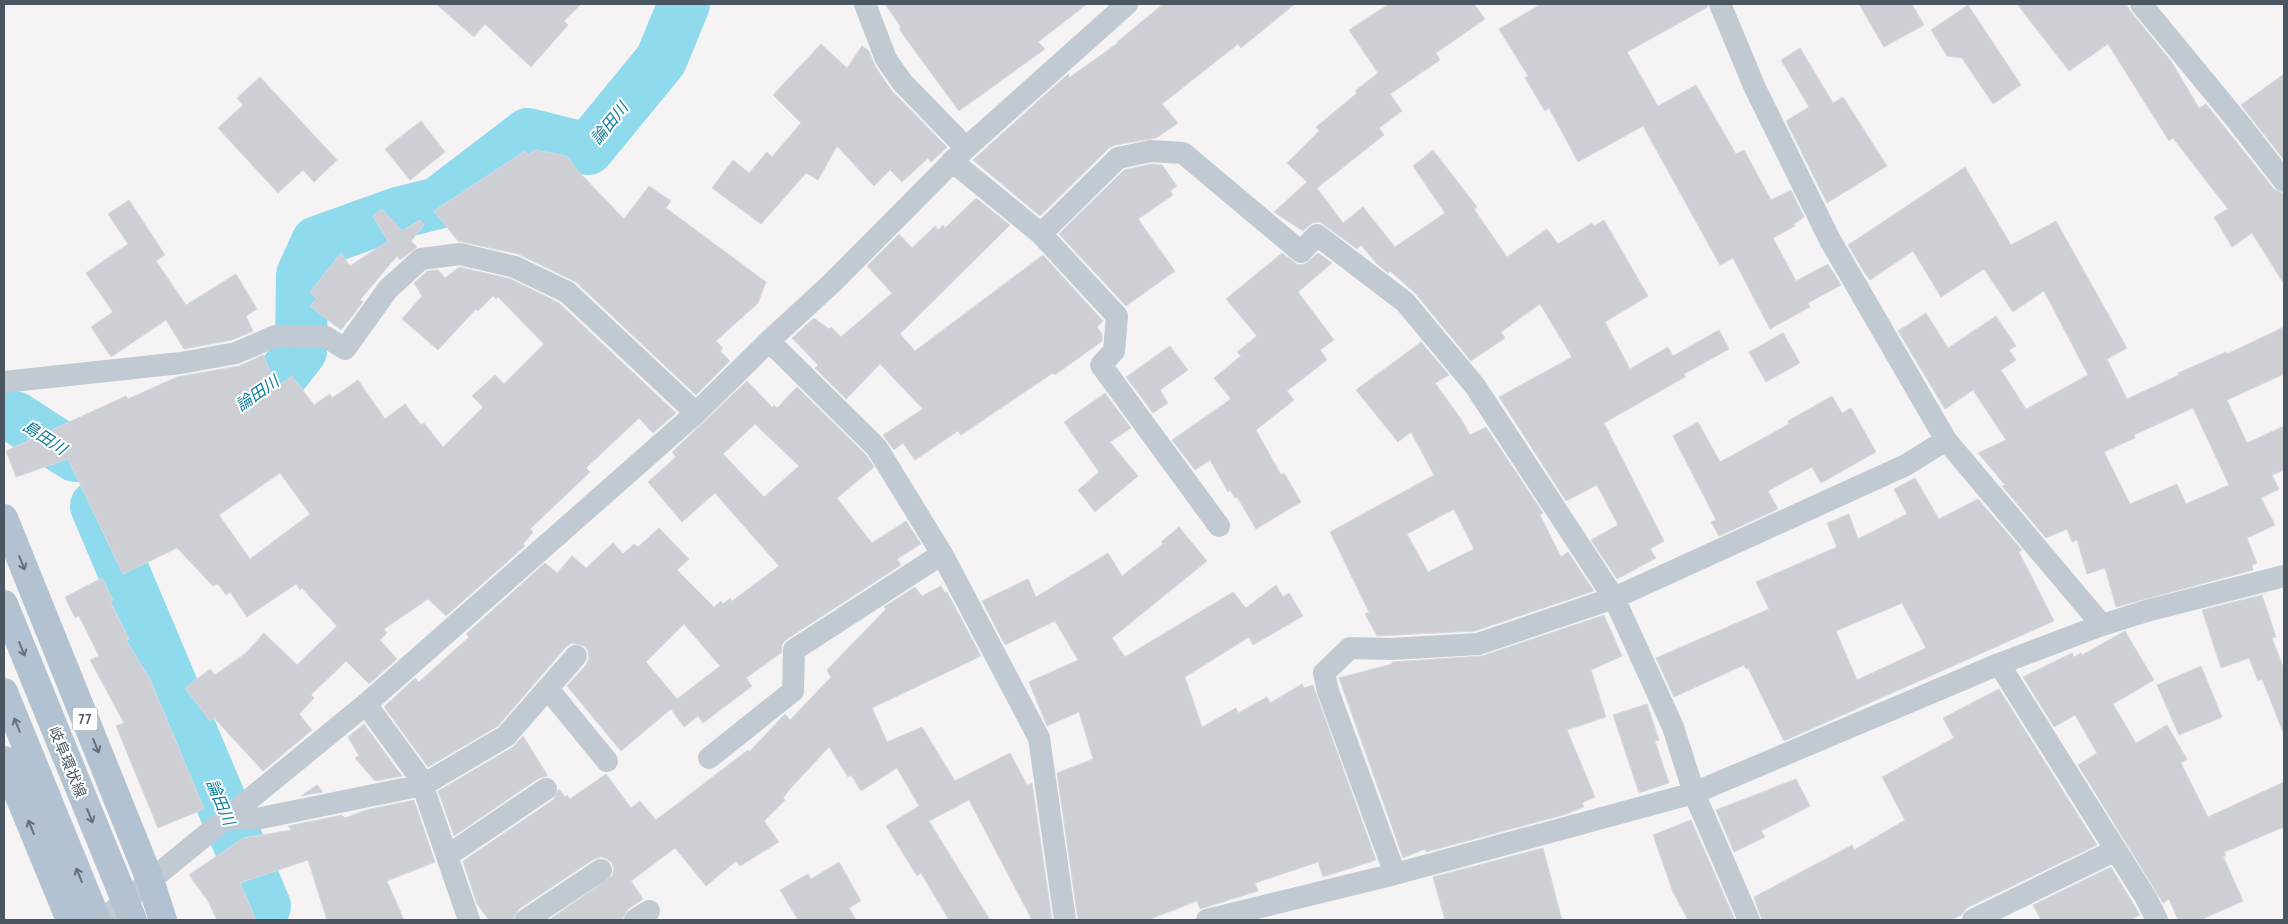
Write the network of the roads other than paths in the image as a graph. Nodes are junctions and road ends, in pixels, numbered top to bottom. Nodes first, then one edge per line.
1 (865, 4) edge
2 (1127, 4) edge
3 (1720, 4) edge
4 (2141, 4) edge
5 (959, 155) junction
6 (2284, 182) edge
7 (1040, 234) junction
8 (769, 341) junction
9 (4, 382) edge
10 (696, 413) junction
11 (1946, 440) junction
12 (4, 518) edge
13 (1219, 526) dead end
14 (942, 554) junction
15 (2284, 576) edge
16 (1614, 598) junction
17 (4, 604) edge
18 (2102, 625) junction
19 (576, 656) dead end
20 (1999, 664) junction
21 (548, 689) junction
22 (4, 692) edge
23 (366, 704) junction
24 (709, 758) dead end
25 (4, 760) edge
26 (608, 761) dead end
27 (422, 785) junction
28 (546, 789) dead end
29 (1694, 793) junction
30 (235, 812) junction
31 (2116, 850) junction
32 (447, 856) junction
33 (600, 870) dead end
34 (1395, 874) junction
35 (150, 880) junction
36 (70, 920) edge
37 (97, 920) edge
38 (102, 920) edge
39 (133, 920) edge
40 (163, 920) edge
41 (174, 920) edge
42 (469, 920) edge
43 (526, 920) edge
44 (1065, 920) edge
45 (1208, 920) edge
46 (1749, 920) edge
47 (1973, 920) edge
48 (2156, 920) edge

1 - 5 street
2 - 5 street
3 - 11 street
4 - 6 street
5 - 7 street
5 - 8 street
7 - 13 street
7 - 16 street
8 - 10 street
8 - 14 street
9 - 10 street
10 - 23 street
11 - 16 street
11 - 18 street
12 -> 35 main road, 77
14 - 24 street
14 - 44 street
15 - 18 street
16 - 29 street
16 - 34 street
17 -> 39 main road, 岐阜環状線 / 77, bridge
18 - 20 street
19 - 21 street
20 - 29 street
20 - 31 street
21 - 26 street
21 - 27 street
37 -> 22 main road
23 - 27 street
23 - 30 street
36 -> 25 main road
27 - 30 street
27 - 32 street
28 - 32 street
29 - 34 street
29 - 46 street
30 - 35 street
31 - 47 street
31 - 48 street
32 - 42 street
33 - 43 street
34 - 45 street
35 - 38 street
35 - 40 main road, 77
35 - 41 street

